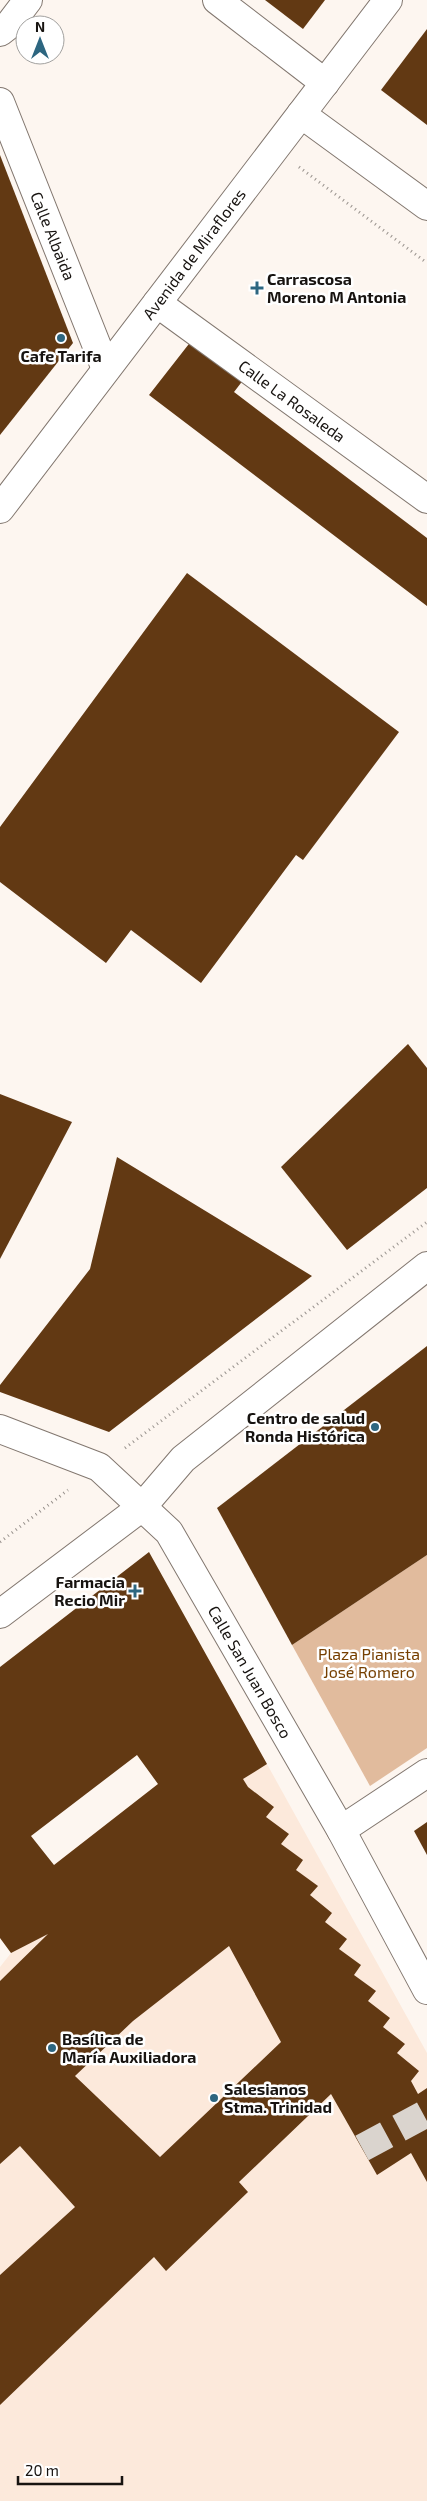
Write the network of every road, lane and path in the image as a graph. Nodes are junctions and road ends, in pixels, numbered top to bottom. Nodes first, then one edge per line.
1 (28, 0) edge
2 (217, 0) edge
3 (388, 0) edge
4 (0, 32) edge
5 (325, 83) junction
6 (0, 102) edge
7 (301, 114) junction
8 (297, 166) dead end
9 (427, 206) edge
10 (427, 263) edge
11 (157, 303) junction
12 (106, 369) junction
13 (427, 498) edge
14 (0, 509) edge
15 (427, 1222) edge
16 (427, 1266) edge
17 (0, 1429) edge
18 (119, 1452) dead end
19 (71, 1487) dead end
20 (142, 1507) junction
21 (0, 1542) edge
22 (0, 1614) edge
23 (427, 1773) edge
24 (341, 1830) junction
25 (427, 1990) edge

1 - 4 street
2 - 5 street
3 - 5 street, Avenida de Miraflores
5 - 7 street, Avenida de Miraflores
6 - 12 street, Calle Albaida
7 - 9 street
7 - 11 street, Avenida de Miraflores
8 - 10 path
11 - 12 street, Avenida de Miraflores
11 - 13 street, Calle La Rosaleda
12 - 14 street, Avenida de Miraflores
15 - 18 path
16 - 20 street
17 - 20 street, Calle San Juan Bosco
19 - 21 path
20 - 22 street
20 - 24 street, Calle San Juan Bosco
23 - 24 street
24 - 25 street, Calle San Juan Bosco

